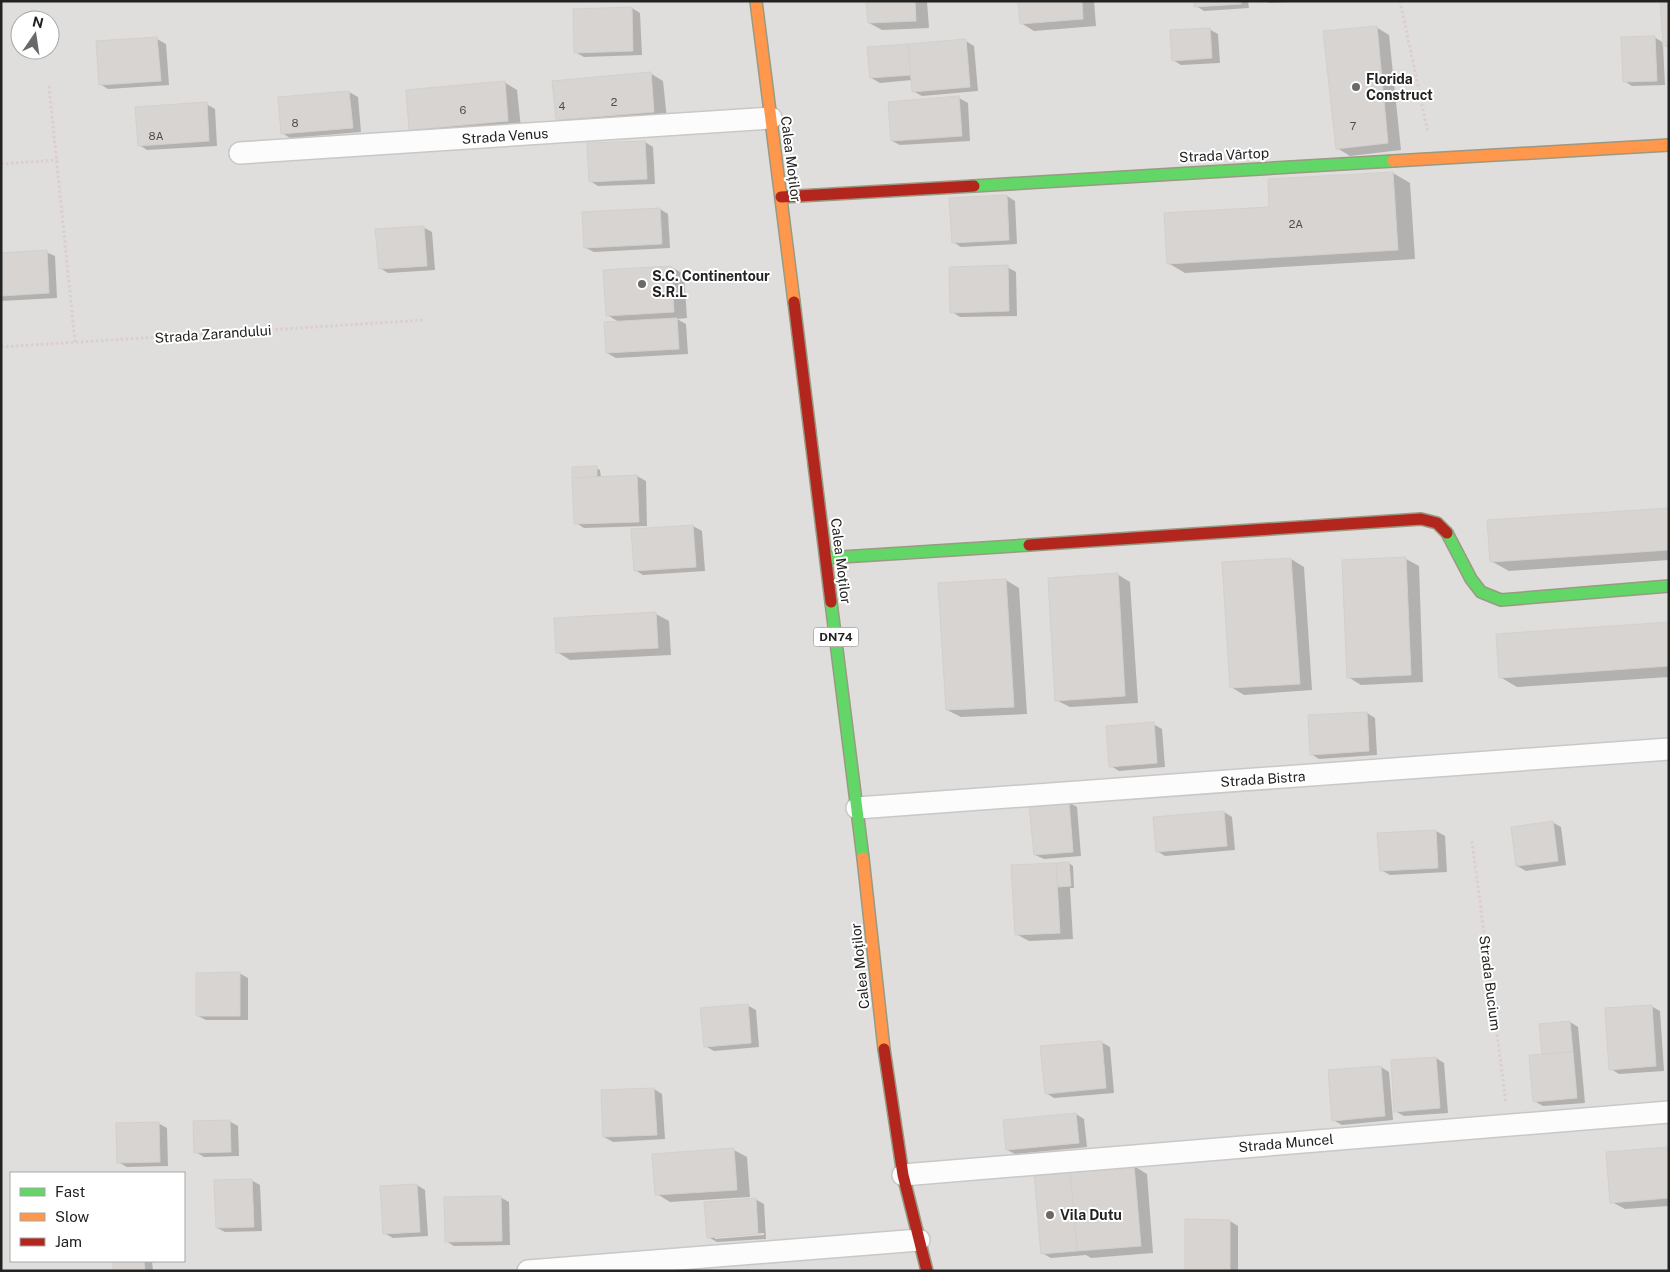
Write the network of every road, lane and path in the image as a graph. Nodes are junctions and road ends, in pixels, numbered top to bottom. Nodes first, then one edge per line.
1 (756, 1) edge
2 (1400, 1) edge
3 (49, 86) dead end
4 (771, 118) junction
5 (1669, 144) edge
6 (240, 153) dead end
7 (1433, 158) junction
8 (57, 160) junction
9 (1, 164) edge
10 (781, 197) junction
11 (424, 320) dead end
12 (75, 342) junction
13 (1, 347) edge
14 (826, 558) junction
15 (1669, 586) edge
16 (1669, 749) edge
17 (857, 808) junction
18 (1472, 841) dead end
19 (1669, 1112) edge
20 (1508, 1124) junction
21 (903, 1175) junction
22 (919, 1240) junction
23 (528, 1271) edge
24 (927, 1271) edge

1 - 4 street, Calea Moților / DN74
2 - 7 path
3 - 8 path
4 - 6 street, Strada Venus
4 - 10 street, Calea Moților / DN74
5 - 7 street, Strada Vârtop
7 - 10 street, Strada Vârtop
8 - 9 path
8 - 12 path
10 - 14 street, Calea Moților / DN74
11 - 12 path, Strada Zarandului
12 - 13 path, Strada Zarandului
14 - 15 street
14 - 17 street, Calea Moților / DN74
16 - 17 street, Strada Bistra
17 - 21 street, Calea Moților / DN74
18 - 20 path, Strada Bucium
19 - 20 street, Strada Muncel
20 - 21 street, Strada Muncel
21 - 22 street, Calea Moților / DN74
22 - 23 street
22 - 24 street, Calea Moților / DN74

